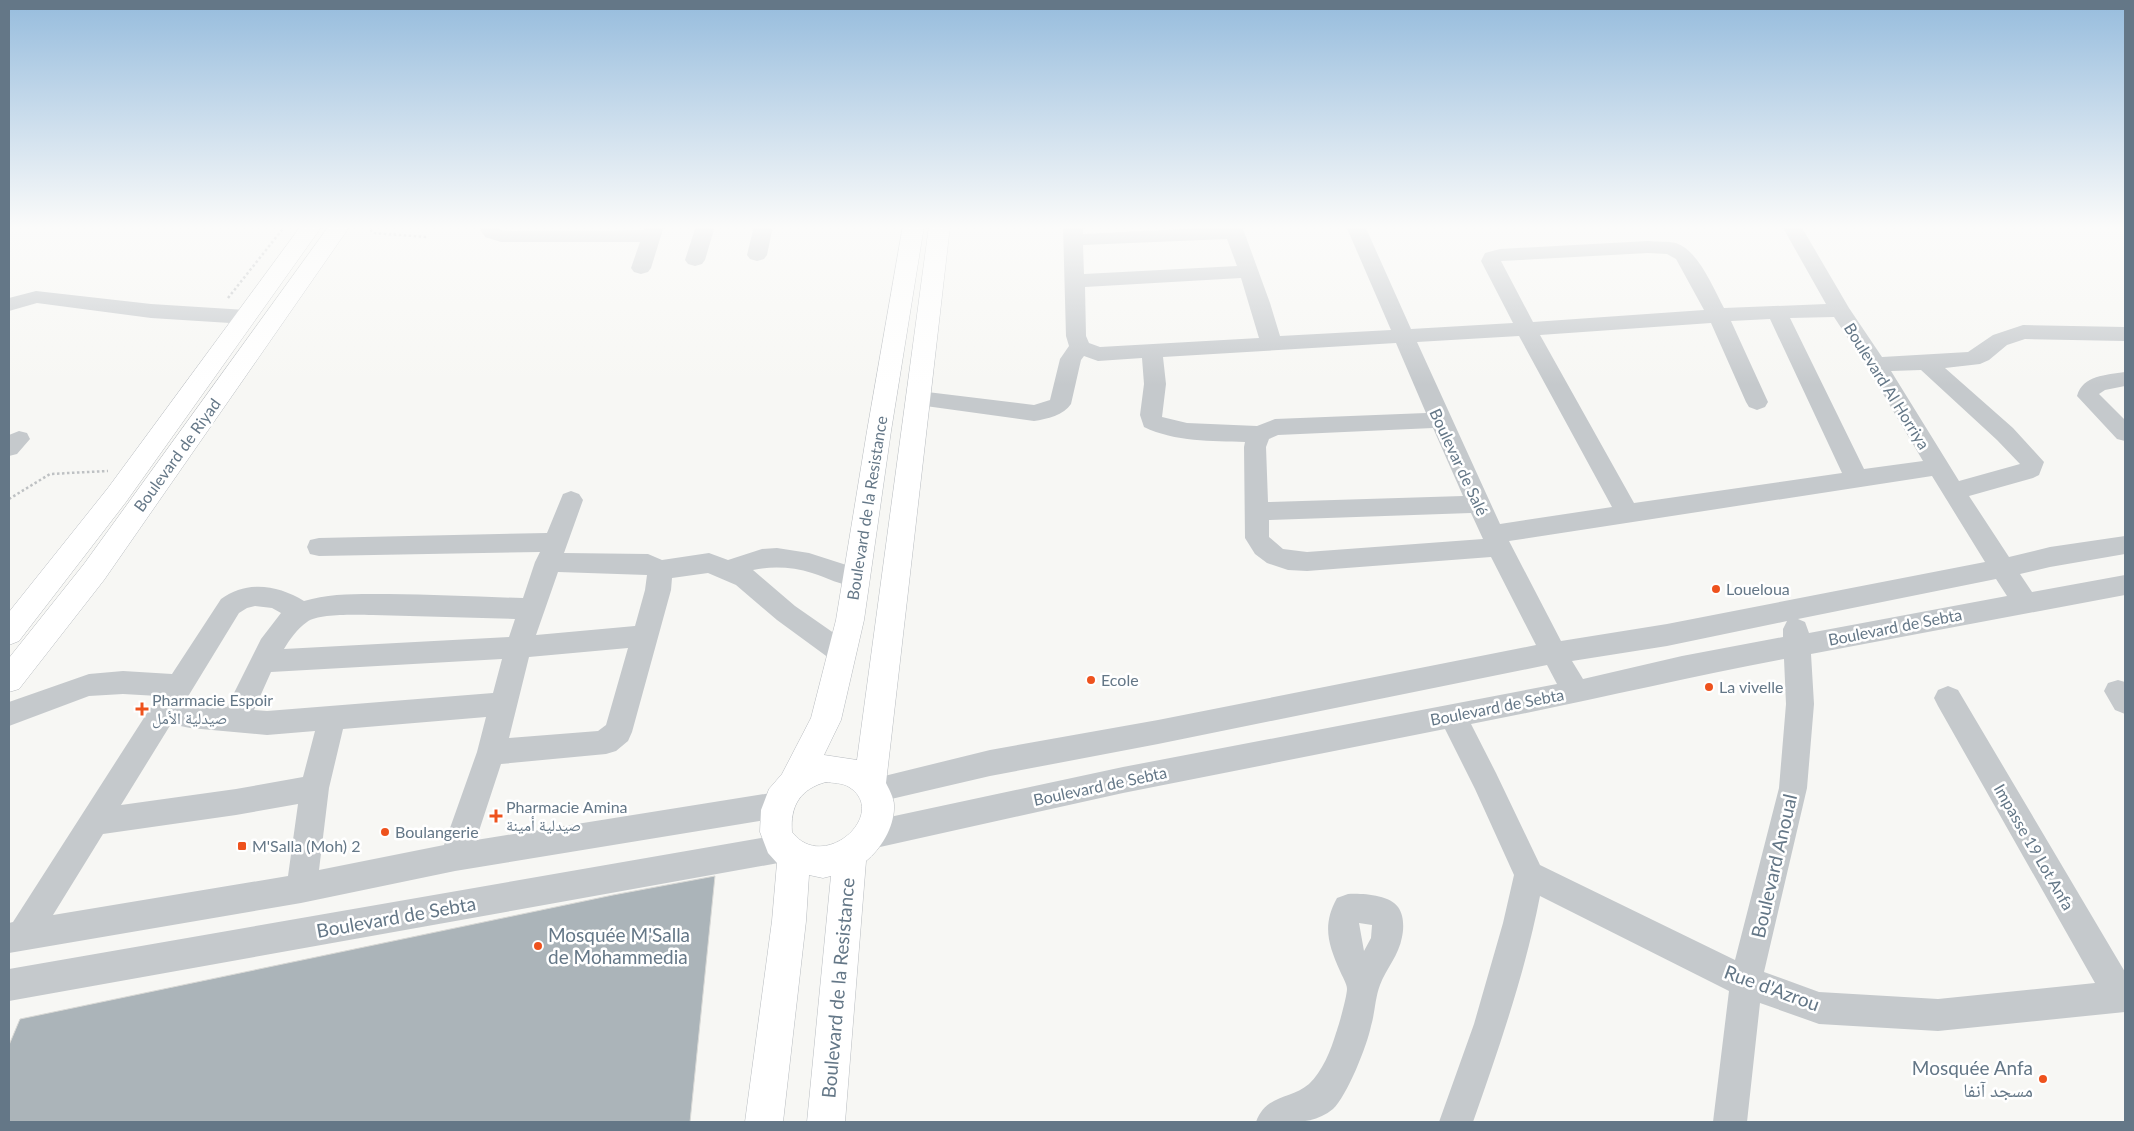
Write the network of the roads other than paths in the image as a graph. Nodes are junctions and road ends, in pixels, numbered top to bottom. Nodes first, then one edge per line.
1 (274, 279) edge
2 (302, 279) edge
3 (905, 279) edge
4 (934, 279) edge
5 (1117, 279) edge
6 (1250, 279) edge
7 (1379, 279) edge
8 (1500, 279) edge
9 (1698, 279) edge
10 (1822, 279) edge
11 (1075, 281) joint
12 (9, 305) edge
13 (1840, 310) junction
14 (1777, 312) junction
15 (1718, 316) junction
16 (246, 317) junction
17 (1526, 329) junction
18 (2116, 334) edge
19 (1404, 336) junction
20 (1272, 344) junction
21 (1080, 347) junction
22 (1152, 351) junction
23 (2125, 353) edge
24 (1926, 363) junction
25 (1876, 364) junction
26 (2125, 379) edge
27 (919, 399) junction
28 (1756, 402) dead end
29 (1439, 420) junction
30 (2125, 433) edge
31 (1259, 434) junction
32 (1938, 467) junction
33 (1856, 478) junction
34 (1955, 491) junction
35 (571, 500) dead end
36 (1478, 504) junction
37 (1255, 511) junction
38 (1628, 514) junction
39 (1495, 541) junction
40 (2125, 545) edge
41 (319, 547) dead end
42 (551, 552) junction
43 (2003, 568) junction
44 (660, 570) junction
45 (729, 570) junction
46 (856, 578) junction
47 (2125, 585) edge
48 (2025, 603) junction
49 (531, 609) junction
50 (1794, 609) junction
51 (300, 612) junction
52 (9, 633) edge
53 (645, 636) junction
54 (1798, 646) junction
55 (518, 647) junction
56 (842, 653) junction
57 (1553, 653) junction
58 (264, 661) junction
59 (9, 680) edge
60 (179, 686) junction
61 (1576, 692) junction
62 (1948, 698) dead end
63 (503, 704) junction
64 (163, 710) junction
65 (9, 714) edge
66 (1452, 716) junction
67 (332, 718) junction
68 (235, 721) junction
69 (491, 752) junction
70 (872, 787) junction
71 (315, 788) junction
72 (785, 794) junction
73 (94, 822) junction
74 (860, 845) junction
75 (789, 852) junction
76 (456, 857) junction
77 (1529, 875) junction
78 (300, 888) junction
79 (16, 936) edge
80 (1746, 982) junction
81 (9, 985) edge
82 (1363, 986) dead end
83 (2123, 996) edge
84 (764, 1122) edge
85 (826, 1122) edge
86 (1273, 1122) edge
87 (1456, 1122) edge
88 (1730, 1122) edge

1 - 16 main road, Boulevard de Riyad
2 - 59 main road, Boulevard de Riyad
3 - 46 main road, Boulevard de la Resistance
4 - 27 main road
5 - 11 street
6 - 20 street
7 - 19 street, Boulevar de Salé
8 - 17 street
9 - 15 street
10 - 13 street, Boulevard Al Horriya
11 - 21 street
12 - 16 street
13 - 14 street
13 - 25 street, Boulevard Al Horriya
14 - 15 street
14 - 33 street
15 - 17 street
15 - 28 street
16 - 52 main road, Boulevard de Riyad
17 - 19 street
17 - 38 street
18 - 23 street
18 - 24 street
19 - 20 street
19 - 29 street, Boulevar de Salé
20 - 22 street
21 - 22 street
21 - 27 street
22 - 31 street
24 - 25 street
24 - 34 street
25 - 32 street, Boulevard Al Horriya
26 - 30 street
27 - 70 main road
29 - 31 street
29 - 36 street, Boulevar de Salé
31 - 37 street
32 - 33 street
32 - 34 street, Boulevard Al Horriya
33 - 38 street
34 - 43 street, Boulevard Al Horriya
35 - 42 street
36 - 37 street
36 - 39 street, Boulevar de Salé
37 - 39 street
38 - 39 street
39 - 57 street, Boulevar de Salé
40 - 43 street
41 - 42 street
42 - 44 street
42 - 49 street
43 - 48 street, Boulevard Al Horriya
43 - 50 street
44 - 45 street
44 - 53 street
45 - 46 street
45 - 56 street
46 - 56 main road, Boulevard de la Resistance
47 - 48 street, Boulevard de Sebta
48 - 54 street, Boulevard de Sebta
49 - 51 street
49 - 55 street
50 - 54 street, Boulevard Anoual
50 - 57 street
51 - 58 street
51 - 60 street
53 - 55 street
53 - 69 street
54 - 61 street, Boulevard de Sebta
54 - 80 street, Boulevard Anoual
55 - 58 street
55 - 63 street
56 - 72 main road, Boulevard de la Resistance
57 - 61 street, Boulevar de Salé
57 - 70 street
58 - 68 street
60 - 64 street
60 - 65 street
61 - 66 street, Boulevard de Sebta
62 - 83 street, Impasse 19 Lot Anfa
63 - 67 street
63 - 69 street
64 - 68 street
64 - 73 street
66 - 74 street, Boulevard de Sebta
66 - 77 street
67 - 68 street
67 - 71 street
69 - 76 street
70 - 72 main road
70 - 74 main road
71 - 73 street
71 - 78 street
72 - 75 main road
72 - 76 street
73 - 79 street
74 - 75 main road
74 - 85 main road, Boulevard de la Resistance
75 - 81 street, Boulevard de Sebta
75 - 84 main road
76 - 78 street
77 - 80 street, Rue d'Azrou
77 - 87 street
78 - 79 street
80 - 83 street, Rue d'Azrou
80 - 88 street, Boulevard Anoual
82 - 86 street

